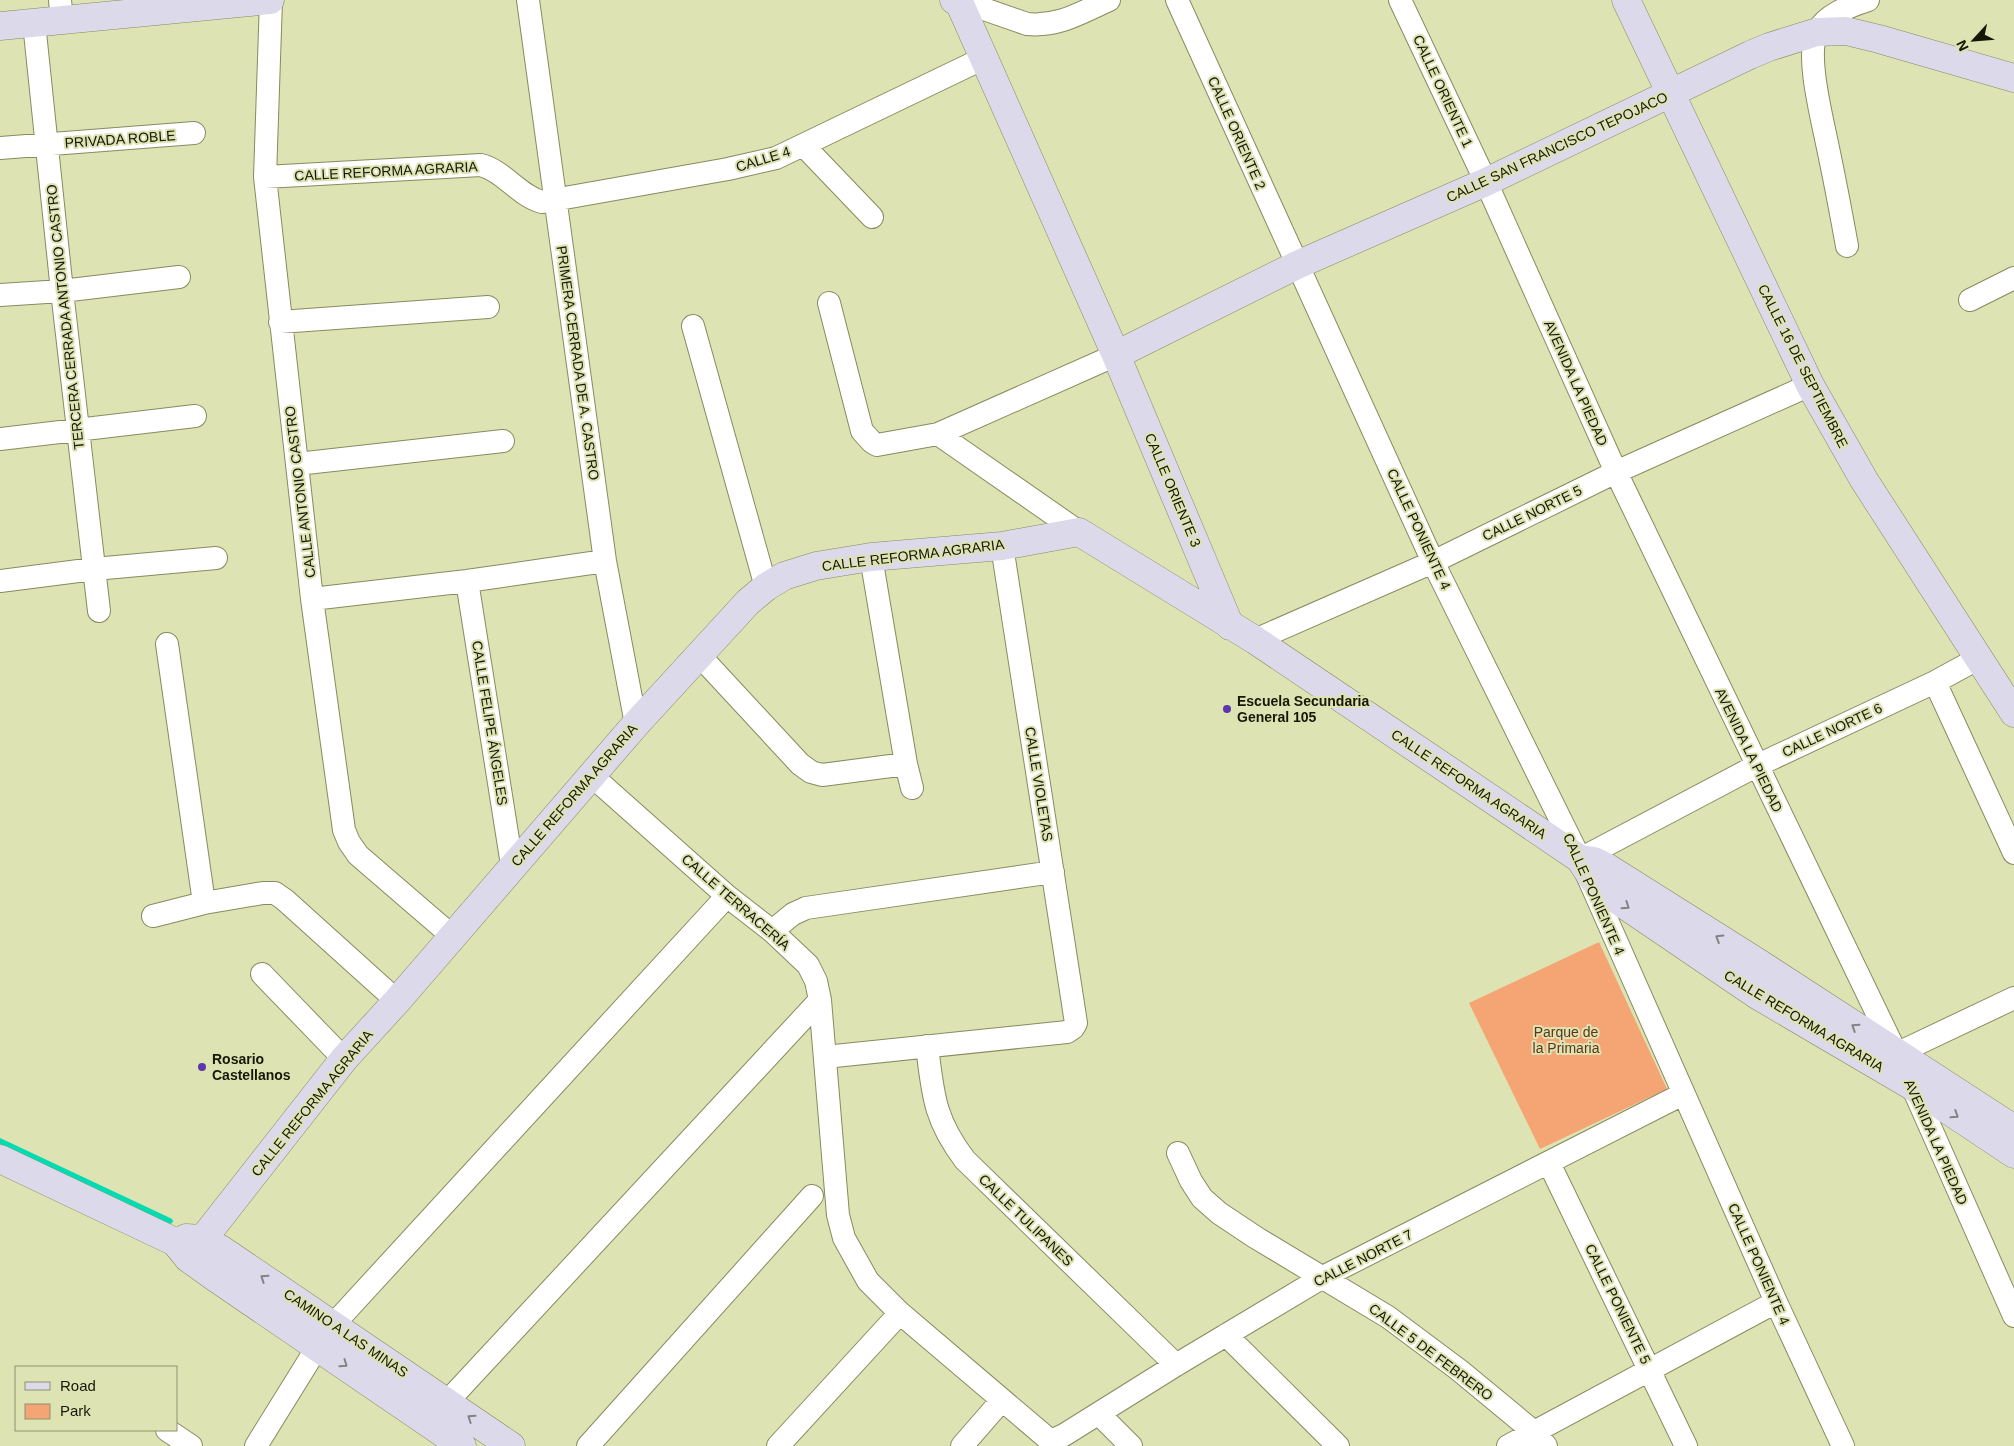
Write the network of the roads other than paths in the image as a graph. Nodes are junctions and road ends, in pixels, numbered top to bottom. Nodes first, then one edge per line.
1 (270, 0) edge
2 (528, 0) edge
3 (1109, 0) edge
4 (1177, 0) edge
5 (1400, 0) edge
6 (1626, 0) edge
7 (957, 1) edge
8 (1853, 2) edge
9 (188, 4) edge
10 (61, 10) edge
11 (34, 23) junction
12 (0, 26) edge
13 (1817, 32) junction
14 (984, 58) junction
15 (2014, 78) edge
16 (1671, 94) junction
17 (194, 133) dead end
18 (46, 144) junction
19 (804, 146) junction
20 (0, 148) edge
21 (265, 177) junction
22 (1486, 182) junction
23 (555, 199) junction
24 (872, 217) dead end
25 (1847, 246) dead end
26 (1297, 266) junction
27 (179, 277) dead end
28 (2014, 278) edge
29 (62, 291) junction
30 (0, 295) edge
31 (1970, 300) dead end
32 (829, 303) dead end
33 (488, 307) dead end
34 (280, 322) junction
35 (693, 326) dead end
36 (1116, 355) junction
37 (1810, 385) junction
38 (195, 416) dead end
39 (78, 430) junction
40 (938, 434) junction
41 (0, 439) edge
42 (503, 441) dead end
43 (296, 464) junction
44 (1616, 472) junction
45 (1080, 532) junction
46 (1002, 546) junction
47 (871, 557) junction
48 (216, 558) dead end
49 (605, 561) junction
50 (1433, 562) junction
51 (94, 569) junction
52 (0, 581) edge
53 (467, 581) junction
54 (766, 587) junction
55 (312, 599) junction
56 (99, 611) dead end
57 (1230, 626) junction
58 (1255, 640) junction
59 (167, 644) dead end
60 (699, 656) junction
61 (1979, 658) junction
62 (1935, 682) junction
63 (2014, 713) edge
64 (636, 724) junction
65 (906, 764) junction
66 (1756, 766) junction
67 (592, 776) junction
68 (912, 788) dead end
69 (2014, 853) edge
70 (1580, 859) junction
71 (512, 865) junction
72 (1053, 872) junction
73 (727, 896) junction
74 (204, 903) junction
75 (153, 916) dead end
76 (772, 931) junction
77 (452, 936) junction
78 (262, 974) dead end
79 (2014, 998) edge
80 (397, 1000) junction
81 (820, 1000) junction
82 (927, 1046) junction
83 (1896, 1054) junction
84 (825, 1057) junction
85 (344, 1059) junction
86 (1912, 1086) junction
87 (1683, 1094) junction
88 (2014, 1130) edge
89 (1178, 1154) dead end
90 (2014, 1154) edge
91 (1549, 1163) junction
92 (2, 1166) edge
93 (812, 1196) dead end
94 (188, 1246) junction
95 (1323, 1277) junction
96 (1776, 1302) junction
97 (900, 1313) junction
98 (2014, 1316) edge
99 (1226, 1335) junction
100 (326, 1336) junction
101 (1176, 1365) junction
102 (1650, 1370) junction
103 (1002, 1400) junction
104 (447, 1402) junction
105 (1099, 1414) junction
106 (168, 1431) edge
107 (1540, 1439) edge
108 (1053, 1440) joint
109 (191, 1446) edge
110 (256, 1446) edge
111 (462, 1446) edge
112 (511, 1446) edge
113 (588, 1446) edge
114 (778, 1446) edge
115 (962, 1446) edge
116 (1131, 1446) edge
117 (1338, 1446) edge
118 (1508, 1446) edge
119 (1686, 1446) edge
120 (1843, 1446) edge

1 - 9 main road
1 - 21 street, CALLE ANTONIO CASTRO
2 - 23 street, PRIMERA CERRADA DE A. CASTRO
3 - 7 street
4 - 26 street, CALLE ORIENTE 2
5 - 22 street, CALLE ORIENTE 1
6 - 16 main road, CALLE 16 DE SEPTIEMBRE
7 - 14 main road, CALLE ORIENTE 3
8 - 13 street
9 - 10 main road
10 - 11 main road
11 - 12 main road
11 - 18 street, TERCERA CERRADA ANTONIO CASTRO
13 - 15 main road, CALLE SAN FRANCISCO TEPOJACO
13 - 16 main road, CALLE SAN FRANCISCO TEPOJACO
13 - 25 street
14 - 19 street, CALLE 4
14 - 36 main road, CALLE ORIENTE 3
16 - 22 main road, CALLE SAN FRANCISCO TEPOJACO
16 - 37 main road, CALLE 16 DE SEPTIEMBRE
17 - 18 street, PRIVADA ROBLE
18 - 20 street, PRIVADA ROBLE
18 - 29 street, TERCERA CERRADA ANTONIO CASTRO
19 - 23 street, CALLE 4
19 - 24 street
21 - 23 street, CALLE REFORMA AGRARIA
21 - 34 street, CALLE ANTONIO CASTRO
22 - 26 main road, CALLE SAN FRANCISCO TEPOJACO
22 - 44 street, AVENIDA LA PIEDAD
23 - 49 street, PRIMERA CERRADA DE A. CASTRO
26 - 36 main road, CALLE SAN FRANCISCO TEPOJACO
26 - 50 street, CALLE PONIENTE 4
27 - 29 street
28 - 31 street
29 - 30 street
29 - 39 street, TERCERA CERRADA ANTONIO CASTRO
32 - 40 street
33 - 34 street
34 - 43 street, CALLE ANTONIO CASTRO
35 - 54 street
36 - 40 street
36 - 57 main road, CALLE ORIENTE 3
37 - 44 street, CALLE NORTE 5
37 - 61 main road, CALLE 16 DE SEPTIEMBRE
38 - 39 street
39 - 41 street
39 - 51 street, TERCERA CERRADA ANTONIO CASTRO
40 - 45 street, CALLE REFORMA AGRARIA
42 - 43 street
43 - 55 street, CALLE ANTONIO CASTRO
44 - 50 street, CALLE NORTE 5
44 - 66 street, AVENIDA LA PIEDAD
45 - 46 main road, CALLE REFORMA AGRARIA
45 - 57 main road, CALLE REFORMA AGRARIA
46 - 47 main road, CALLE REFORMA AGRARIA
46 - 72 street, CALLE VIOLETAS
47 - 54 main road, CALLE REFORMA AGRARIA
47 - 65 street
48 - 51 street
49 - 53 street
49 - 64 street, PRIMERA CERRADA DE A. CASTRO
50 - 58 street, CALLE NORTE 5
50 - 70 street, CALLE PONIENTE 4
51 - 52 street
51 - 56 street, TERCERA CERRADA ANTONIO CASTRO
53 - 55 street
53 - 71 street, CALLE FELIPE ÁNGELES
54 - 60 main road, CALLE REFORMA AGRARIA
55 - 77 street, CALLE ANTONIO CASTRO
57 - 58 main road, CALLE REFORMA AGRARIA
58 - 70 main road, CALLE REFORMA AGRARIA
59 - 74 street
60 - 64 main road, CALLE REFORMA AGRARIA
60 - 65 street
61 - 62 street, CALLE NORTE 6
61 - 63 main road, CALLE 16 DE SEPTIEMBRE
62 - 66 street, CALLE NORTE 6
62 - 69 street
64 - 67 main road, CALLE REFORMA AGRARIA
65 - 68 street
66 - 70 street, CALLE NORTE 6
66 - 83 street, AVENIDA LA PIEDAD
67 - 71 main road, CALLE REFORMA AGRARIA
67 - 73 street, CALLE TERRACERÍA
83 -> 70 main road, CALLE REFORMA AGRARIA
70 -> 86 main road, CALLE REFORMA AGRARIA
70 - 87 street, CALLE PONIENTE 4
71 - 77 main road, CALLE REFORMA AGRARIA
72 - 76 street
72 - 82 street, CALLE VIOLETAS
73 - 76 street, CALLE TERRACERÍA
73 - 100 street
74 - 75 street
74 - 80 street
76 - 81 street, CALLE TERRACERÍA
77 - 80 main road, CALLE REFORMA AGRARIA
78 - 85 street
79 - 83 street
80 - 85 main road, CALLE REFORMA AGRARIA
81 - 84 street, CALLE TERRACERÍA
81 - 104 street
82 - 84 street
82 - 101 street, CALLE TULIPANES
83 - 86 street, AVENIDA LA PIEDAD
83 - 88 main road, CALLE REFORMA AGRARIA
84 - 97 street, CALLE TERRACERÍA
85 - 94 main road, CALLE REFORMA AGRARIA
86 -> 90 main road, CALLE REFORMA AGRARIA
86 - 98 street, AVENIDA LA PIEDAD
87 - 91 street, CALLE NORTE 7
87 - 96 street, CALLE PONIENTE 4
89 - 95 street, CALLE 5 DE FEBRERO
91 - 95 street, CALLE NORTE 7
91 - 102 street, CALLE PONIENTE 5
92 - 94 main road, CAMINO A LAS MINAS
93 - 113 street
94 - 100 main road, CAMINO A LAS MINAS
95 - 99 street, CALLE NORTE 7
95 - 107 street, CALLE 5 DE FEBRERO
96 - 102 street
96 - 120 street, CALLE PONIENTE 4
97 - 103 street, CALLE TERRACERÍA
97 - 114 street
99 - 101 street, CALLE NORTE 7
99 - 117 street
100 - 104 main road, CAMINO A LAS MINAS
100 - 110 street
100 -> 111 main road, CAMINO A LAS MINAS
101 - 105 street, CALLE NORTE 7
102 - 107 street
102 - 119 street, CALLE PONIENTE 5
103 - 108 street, CALLE TERRACERÍA
103 - 115 street
112 -> 104 main road, CAMINO A LAS MINAS
105 - 108 street, CALLE NORTE 7
105 - 116 street
106 - 109 street
107 - 118 street

